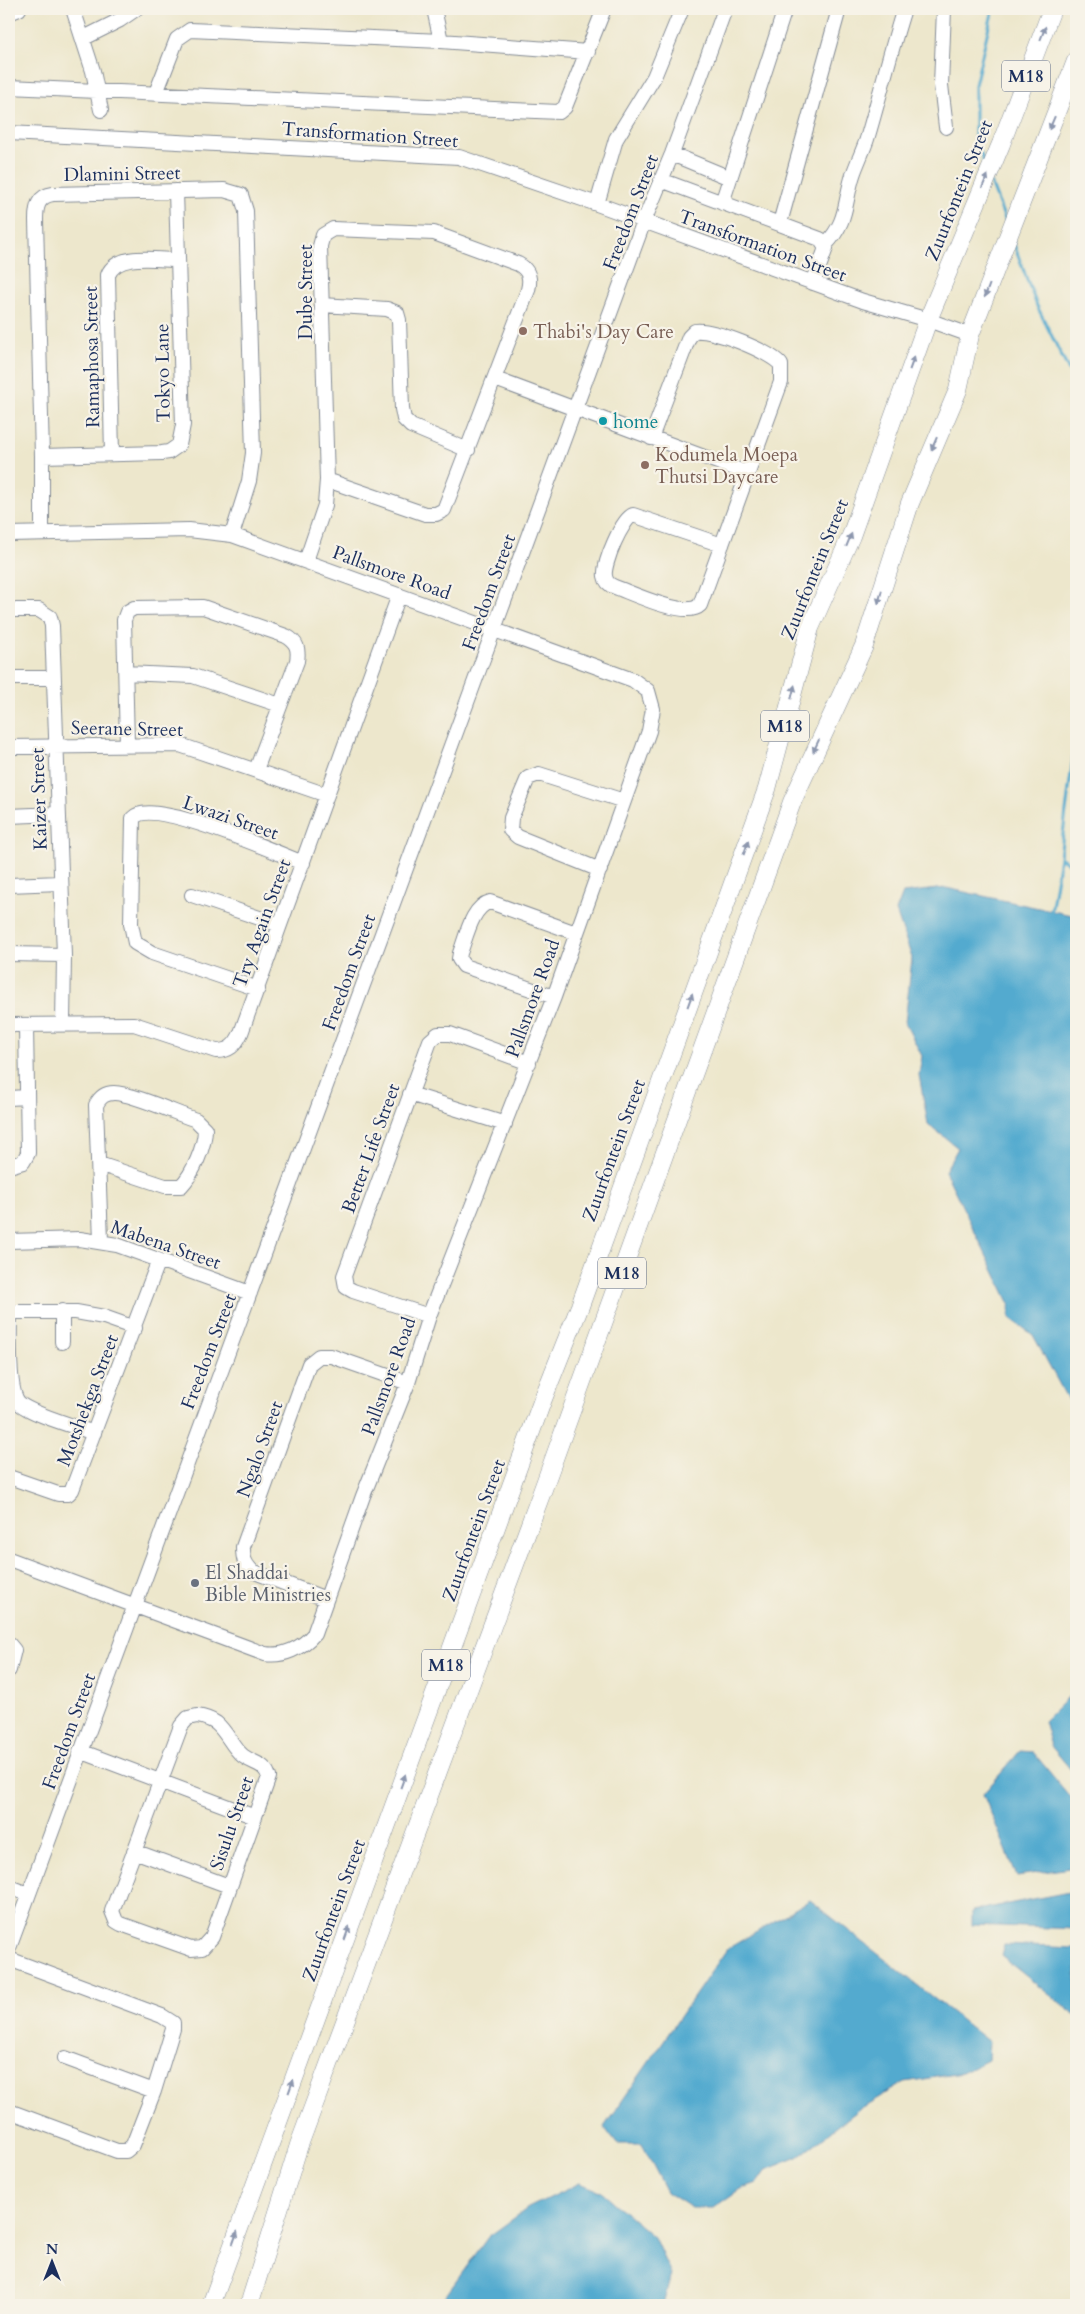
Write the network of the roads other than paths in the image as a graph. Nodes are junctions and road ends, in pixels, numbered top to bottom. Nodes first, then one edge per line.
1 (19, 9) edge
2 (73, 9) edge
3 (136, 9) edge
4 (434, 9) edge
5 (604, 9) edge
6 (682, 9) edge
7 (725, 9) edge
8 (785, 9) edge
9 (839, 9) edge
10 (904, 9) edge
11 (944, 9) edge
12 (1052, 9) edge
13 (9, 13) edge
14 (84, 38) junction
15 (441, 40) junction
16 (588, 52) junction
17 (1076, 61) edge
18 (9, 87) edge
19 (98, 91) junction
20 (156, 93) junction
21 (101, 110) dead end
22 (946, 127) dead end
23 (9, 133) edge
24 (672, 154) junction
25 (730, 178) junction
26 (661, 180) junction
27 (176, 191) junction
28 (722, 203) junction
29 (597, 204) junction
30 (644, 221) junction
31 (780, 223) junction
32 (825, 245) junction
33 (178, 260) junction
34 (813, 283) junction
35 (322, 305) junction
36 (928, 320) junction
37 (970, 335) junction
38 (495, 379) junction
39 (575, 411) junction
40 (651, 438) junction
41 (468, 450) junction
42 (112, 454) junction
43 (42, 456) junction
44 (747, 473) junction
45 (327, 480) junction
46 (42, 533) junction
47 (9, 534) edge
48 (232, 535) junction
49 (722, 545) junction
50 (306, 561) junction
51 (400, 595) junction
52 (9, 610) edge
53 (494, 629) junction
54 (126, 673) junction
55 (9, 678) edge
56 (53, 678) junction
57 (280, 705) junction
58 (127, 744) junction
59 (55, 745) junction
60 (9, 747) edge
61 (256, 770) junction
62 (327, 795) junction
63 (624, 801) junction
64 (58, 814) junction
65 (9, 816) edge
66 (303, 863) junction
67 (600, 870) junction
68 (60, 883) junction
69 (9, 885) edge
70 (192, 895) dead end
71 (280, 925) junction
72 (576, 932) junction
73 (9, 954) edge
74 (64, 955) junction
75 (258, 989) junction
76 (554, 997) junction
77 (63, 1024) junction
78 (9, 1025) edge
79 (26, 1025) junction
80 (529, 1063) junction
81 (410, 1094) junction
82 (27, 1097) junction
83 (9, 1098) edge
84 (505, 1124) junction
85 (99, 1164) junction
86 (9, 1166) edge
87 (9, 1241) edge
88 (101, 1241) junction
89 (159, 1260) junction
90 (250, 1293) junction
91 (62, 1311) junction
92 (9, 1312) edge
93 (429, 1316) junction
94 (135, 1328) junction
95 (62, 1342) dead end
96 (408, 1383) junction
97 (94, 1433) junction
98 (9, 1477) edge
99 (9, 1559) edge
100 (326, 1599) junction
101 (134, 1606) junction
102 (9, 1644) edge
103 (9, 1670) edge
104 (80, 1751) junction
105 (160, 1782) junction
106 (255, 1817) junction
107 (134, 1851) junction
108 (229, 1886) junction
109 (9, 1887) edge
110 (28, 1894) junction
111 (9, 1948) edge
112 (9, 1959) edge
113 (65, 2058) dead end
114 (154, 2091) junction
115 (9, 2111) edge
116 (210, 2305) edge
117 (249, 2305) edge

1 - 13 street
2 - 14 street
3 - 14 street
4 - 15 street
5 - 16 street
6 - 29 street
7 - 24 street, Freedom Street
8 - 25 street
9 - 31 street
10 - 32 street
11 - 22 street
36 -> 12 main road, Zuurfontein Street / M18
14 - 19 street
15 - 16 street
15 - 20 street
16 - 20 street
17 -> 37 main road, M18
18 - 19 street
19 - 20 street
19 - 21 street
23 - 29 street, Transformation Street
24 - 25 street
24 - 26 street, Freedom Street
25 - 28 street
26 - 28 street
26 - 30 street, Freedom Street
27 - 33 street, Tokyo Lane
27 - 43 street, Dlamini Street
27 - 48 street, Dlamini Street
28 - 31 street
29 - 30 street, Transformation Street
30 - 34 street, Transformation Street
30 - 39 street, Freedom Street
31 - 32 street
32 - 34 street
33 - 42 street, Tokyo Lane
33 - 42 street, Ramaphosa Street
34 - 36 street, Transformation Street
35 - 38 street, Dube Street
35 - 41 street
35 - 45 street, Dube Street
36 - 37 street, Transformation Street
116 -> 36 main road, Zuurfontein Street / M18
37 -> 117 main road, M18
38 - 39 street
38 - 41 street
39 - 40 street
39 - 53 street, Freedom Street
40 - 44 street
40 - 44 street
41 - 45 street
42 - 43 street, Tokyo Lane
43 - 46 street, Dlamini Street
44 - 49 street
45 - 50 street, Dube Street
46 - 47 street, Pallsmore Road
46 - 48 street, Pallsmore Road
48 - 50 street, Pallsmore Road
49 - 49 street
50 - 51 street, Pallsmore Road
51 - 53 street, Pallsmore Road
51 - 62 street, Try Again Street
52 - 56 street, Kaizer Street
53 - 63 street, Pallsmore Road
53 - 90 street, Freedom Street
54 - 57 street
54 - 57 street
54 - 58 street
55 - 56 street
56 - 59 street, Kaizer Street
57 - 61 street
58 - 59 street, Seerane Street
58 - 61 street, Seerane Street
59 - 60 street, Seerane Street
59 - 64 street, Kaizer Street
61 - 62 street, Seerane Street
62 - 66 street, Try Again Street
63 - 67 street, Pallsmore Road
63 - 67 street
64 - 65 street
64 - 68 street, Kaizer Street
66 - 71 street, Try Again Street
66 - 75 street, Lwazi Street
67 - 72 street, Pallsmore Road
68 - 69 street
68 - 74 street, Kaizer Street
70 - 71 street
71 - 75 street, Try Again Street
72 - 76 street, Pallsmore Road
72 - 76 street
73 - 74 street
74 - 77 street, Kaizer Street
75 - 77 street, Try Again Street
76 - 80 street, Pallsmore Road
77 - 79 street, Try Again Street
78 - 79 street, Try Again Street
79 - 82 street
80 - 81 street, Better Life Street
80 - 84 street, Pallsmore Road
81 - 84 street
81 - 93 street, Better Life Street
82 - 83 street
82 - 86 street
84 - 93 street, Pallsmore Road
85 - 85 street
85 - 88 street
87 - 88 street, Mabena Street
88 - 89 street, Mabena Street
89 - 90 street, Mabena Street
89 - 94 street, Motshekga Street
90 - 101 street, Freedom Street
91 - 92 street
91 - 94 street
91 - 95 street
92 - 97 street
93 - 96 street, Pallsmore Road
94 - 97 street, Motshekga Street
96 - 100 street, Pallsmore Road
96 - 100 street, Ngalo Street
97 - 98 street, Motshekga Street
99 - 101 street, Pallsmore Road
100 - 101 street, Pallsmore Road
101 - 104 street, Freedom Street
102 - 103 street
104 - 105 street
104 - 110 street, Freedom Street
105 - 106 street
105 - 106 street, Sisulu Street
105 - 107 street, Sisulu Street
106 - 108 street, Sisulu Street
107 - 108 street
107 - 108 street, Sisulu Street
109 - 110 street
110 - 111 street, Freedom Street
112 - 114 street
113 - 114 street
114 - 115 street

